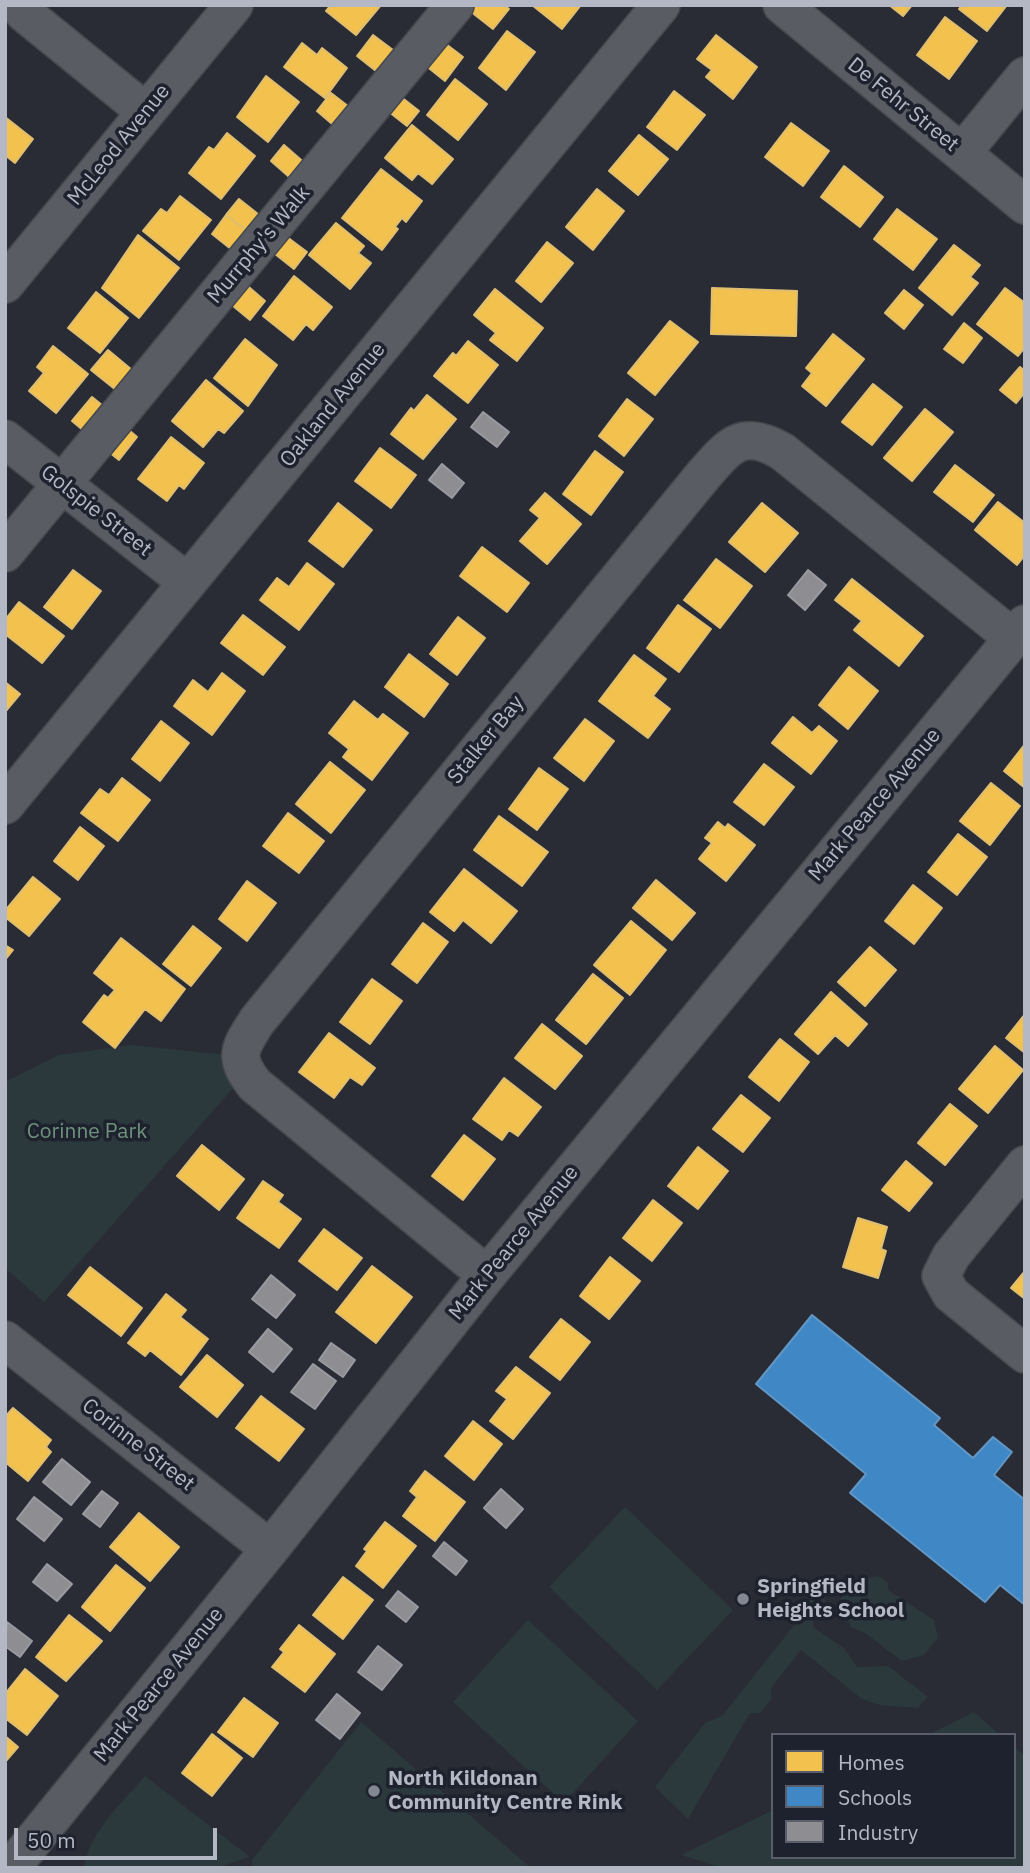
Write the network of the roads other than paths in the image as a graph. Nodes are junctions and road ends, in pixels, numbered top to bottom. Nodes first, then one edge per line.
1 (234, 5) edge
2 (455, 5) edge
3 (661, 5) edge
4 (782, 5) edge
5 (24, 13) dead end
6 (1025, 76) edge
7 (146, 112) junction
8 (962, 153) junction
9 (1025, 205) edge
10 (5, 284) edge
11 (5, 439) edge
12 (62, 484) junction
13 (5, 553) edge
14 (187, 582) junction
15 (1019, 631) edge
16 (5, 805) edge
17 (1025, 1166) edge
18 (487, 1275) junction
19 (5, 1340) edge
20 (1025, 1354) edge
21 (271, 1549) junction
22 (10, 1868) edge

1 - 7 street, McLeod Avenue
2 - 12 street, Murrphy's Walk
3 - 14 street, Oakland Avenue
4 - 8 street, De Fehr Street
5 - 7 street
6 - 8 street
7 - 10 street, McLeod Avenue
8 - 9 street, De Fehr Street
11 - 12 street, Golspie Street
12 - 13 street, Murrphy's Walk
12 - 14 street, Golspie Street
14 - 16 street, Oakland Avenue
15 - 18 street, Mark Pearce Avenue
15 - 18 street, Stalker Bay
17 - 20 street
18 - 21 street, Mark Pearce Avenue
19 - 21 street, Corinne Street
21 - 22 street, Mark Pearce Avenue

